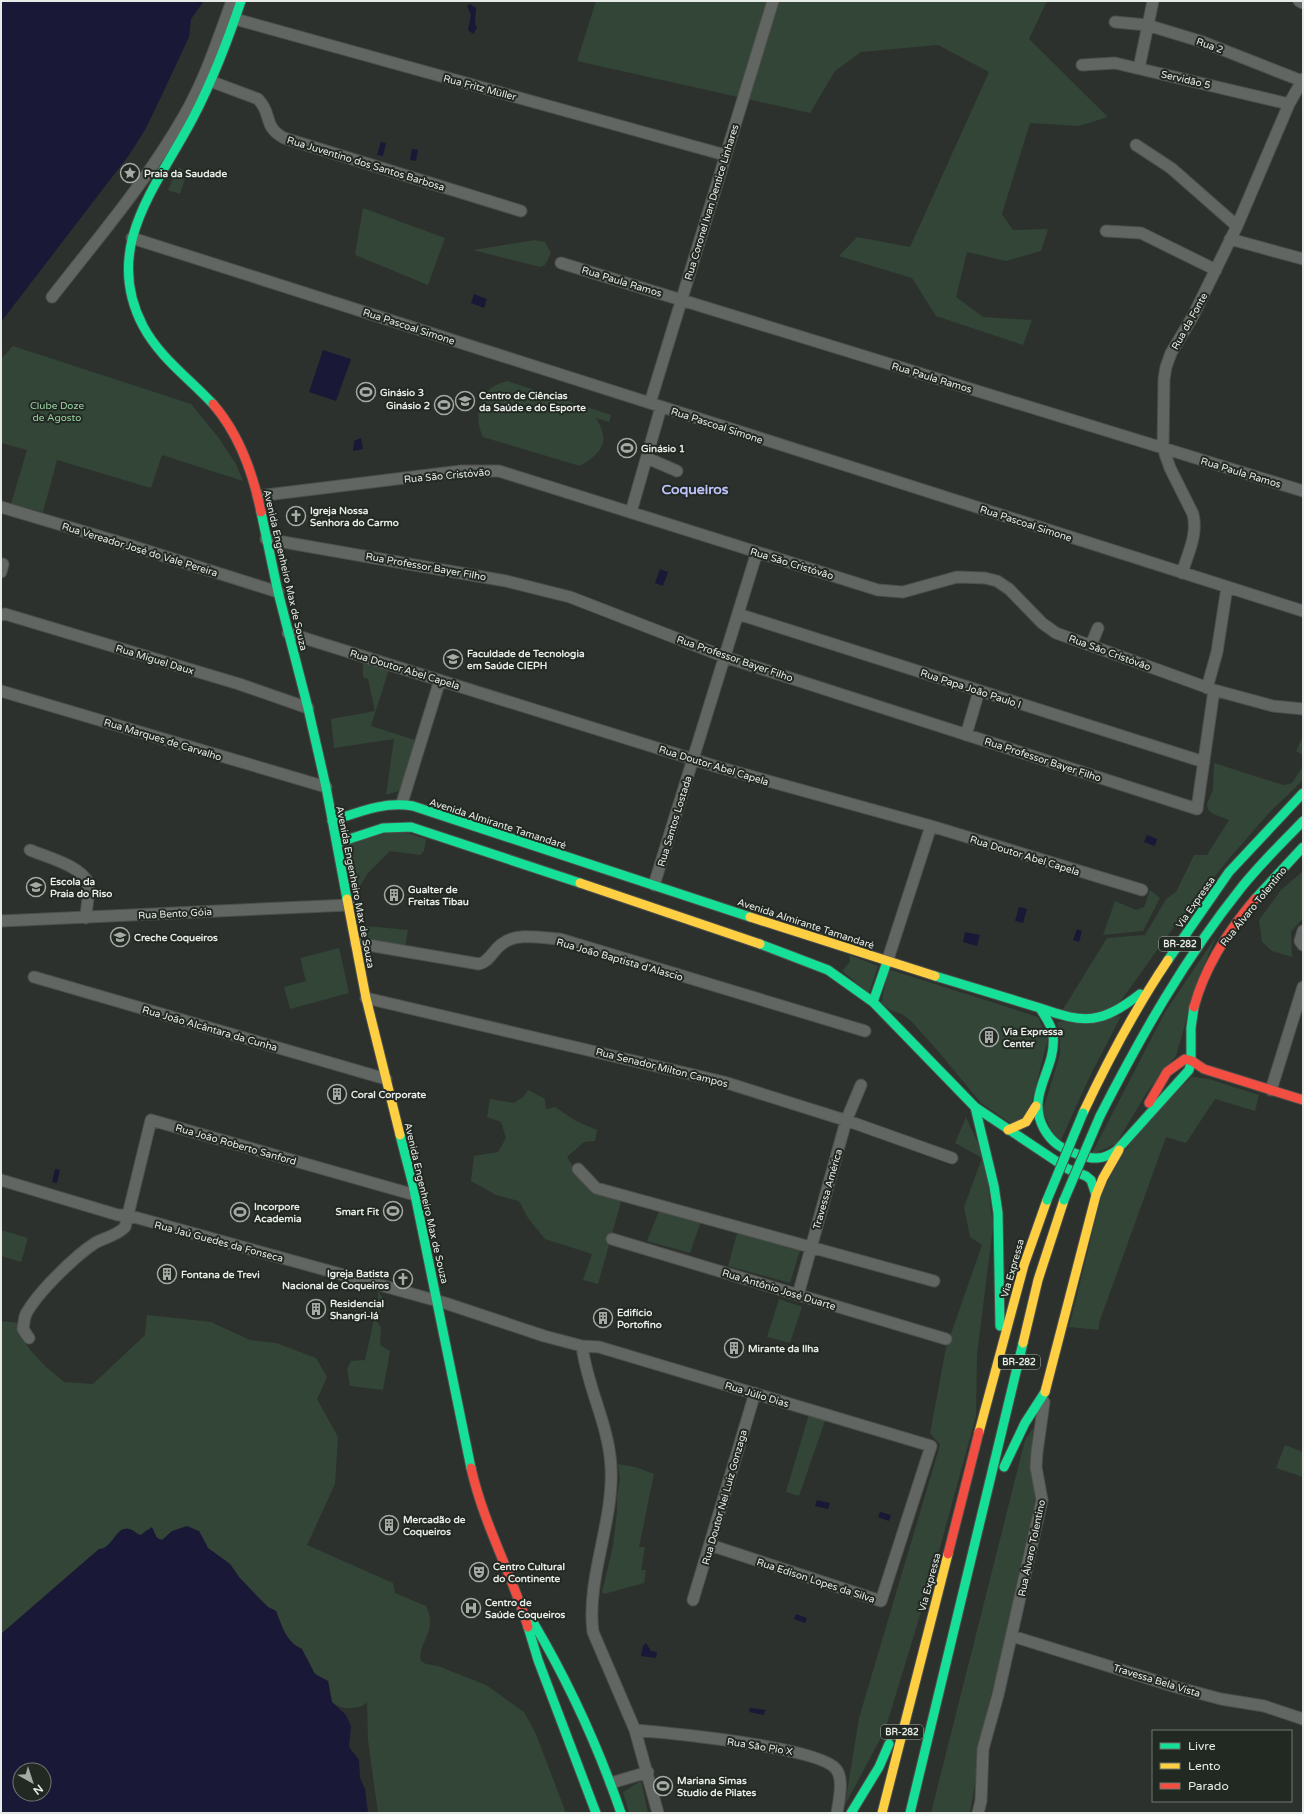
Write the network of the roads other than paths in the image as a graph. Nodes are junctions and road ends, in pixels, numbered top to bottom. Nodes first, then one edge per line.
1 (232, 1) edge
2 (241, 1) edge
3 (772, 1) edge
4 (1153, 1) edge
5 (1299, 1) edge
6 (1303, 3) edge
7 (235, 20) junction
8 (1115, 22) dead end
9 (1147, 25) junction
10 (1082, 65) dead end
11 (1139, 68) junction
12 (1302, 80) edge
13 (210, 81) junction
14 (1290, 104) junction
15 (1136, 145) dead end
16 (725, 155) junction
17 (521, 211) dead end
18 (1237, 226) junction
19 (1106, 231) dead end
20 (132, 238) junction
21 (1230, 239) junction
22 (1303, 259) edge
23 (561, 262) dead end
24 (1216, 270) junction
25 (52, 297) dead end
26 (681, 300) junction
27 (650, 403) junction
28 (661, 407) junction
29 (1163, 448) junction
30 (646, 458) junction
31 (677, 471) dead end
32 (1303, 491) edge
33 (258, 496) junction
34 (1, 507) edge
35 (631, 512) junction
36 (266, 539) junction
37 (757, 552) junction
38 (1182, 573) junction
39 (1227, 587) junction
40 (278, 592) junction
41 (1303, 611) edge
42 (738, 614) junction
43 (1, 615) edge
44 (1098, 628) dead end
45 (288, 633) junction
46 (1091, 645) junction
47 (724, 657) junction
48 (440, 680) junction
49 (1211, 689) junction
50 (1, 691) edge
51 (979, 691) junction
52 (308, 708) junction
53 (1303, 709) edge
54 (966, 735) junction
55 (693, 759) junction
56 (1204, 762) junction
57 (326, 787) junction
58 (1303, 793) edge
59 (402, 803) junction
60 (400, 820) junction
61 (332, 821) junction
62 (1303, 821) edge
63 (931, 826) junction
64 (337, 843) junction
65 (1303, 847) edge
66 (30, 850) dead end
67 (654, 885) junction
68 (1142, 890) dead end
69 (349, 905) junction
70 (86, 918) junction
71 (1, 921) edge
72 (1303, 931) edge
73 (356, 943) junction
74 (834, 945) junction
75 (1303, 945) edge
76 (887, 962) junction
77 (828, 970) junction
78 (34, 977) dead end
79 (1151, 985) junction
80 (1303, 987) edge
81 (366, 998) junction
82 (873, 1002) junction
83 (1040, 1008) junction
84 (865, 1031) dead end
85 (1192, 1061) junction
86 (1200, 1068) junction
87 (1188, 1071) junction
88 (386, 1079) junction
89 (860, 1085) dead end
90 (1271, 1090) junction
91 (1303, 1100) edge
92 (1036, 1106) junction
93 (975, 1107) junction
94 (846, 1121) junction
95 (1136, 1127) junction
96 (1008, 1130) junction
97 (1121, 1148) junction
98 (952, 1158) dead end
99 (578, 1169) dead end
100 (1, 1180) edge
101 (415, 1195) junction
102 (1096, 1196) junction
103 (127, 1215) junction
104 (612, 1239) dead end
105 (811, 1247) junction
106 (934, 1281) dead end
107 (798, 1295) junction
108 (437, 1301) junction
109 (29, 1338) dead end
110 (946, 1339) dead end
111 (582, 1346) junction
112 (1001, 1346) junction
113 (1045, 1392) junction
114 (755, 1393) junction
115 (931, 1446) joint
116 (980, 1526) junction
117 (710, 1545) junction
118 (693, 1600) dead end
119 (520, 1602) junction
120 (1012, 1636) junction
121 (922, 1650) junction
122 (1303, 1719) edge
123 (635, 1730) junction
124 (648, 1772) junction
125 (611, 1783) junction
126 (596, 1813) edge
127 (621, 1813) edge
128 (658, 1813) edge
129 (837, 1813) edge
130 (851, 1813) edge
131 (882, 1813) edge
132 (910, 1813) edge
133 (978, 1813) edge

1 - 25 street
2 - 7 main road, Avenida Engenheiro Max de Souza
3 - 16 street, Rua Coronel Ivan Dentice Linhares
4 - 9 street
5 - 6 street
7 - 13 main road, Avenida Engenheiro Max de Souza
7 - 16 street, Rua Fritz Müller
8 - 9 street, Rua 2
9 - 11 street
9 - 12 street, Rua 2
10 - 11 street, Servidão 5
11 - 14 street, Servidão 5
12 - 14 street, Rua da Fonte
13 - 17 street, Rua Juventino dos Santos Barbosa
13 - 20 main road, Avenida Engenheiro Max de Souza
14 - 18 street, Rua da Fonte
15 - 18 street
16 - 26 street, Rua Coronel Ivan Dentice Linhares
18 - 21 street, Rua da Fonte
19 - 24 street
20 - 27 street, Rua Pascoal Simone
20 - 33 main road, Avenida Engenheiro Max de Souza
21 - 22 street
21 - 24 street, Rua da Fonte
23 - 26 street, Rua Paula Ramos
24 - 29 street, Rua da Fonte
26 - 27 street, Rua Coronel Ivan Dentice Linhares
26 - 29 street, Rua Paula Ramos
27 - 28 street, Rua Pascoal Simone
28 - 30 street
28 - 38 street, Rua Pascoal Simone
29 - 32 street, Rua Paula Ramos
29 - 38 street, Rua da Fonte
30 - 31 street
30 - 35 street
33 - 35 street, Rua São Cristóvão
33 - 36 main road, Avenida Engenheiro Max de Souza
34 - 40 street, Rua Vereador José do Vale Pereira
35 - 37 street, Rua São Cristóvão
36 - 40 main road, Avenida Engenheiro Max de Souza
36 - 47 street, Rua Professor Bayer Filho
37 - 42 street, Rua Santos Lostada
37 - 46 street, Rua São Cristóvão
38 - 39 street, Rua Pascoal Simone
39 - 41 street, Rua Pascoal Simone
39 - 49 street
40 - 45 main road, Avenida Engenheiro Max de Souza
42 - 47 street, Rua Santos Lostada
42 - 51 street, Rua Papa João Paulo I
43 - 52 street, Rua Miguel Daux
44 - 46 street
45 - 48 street, Rua Doutor Abel Capela
45 - 52 main road, Avenida Engenheiro Max de Souza
46 - 49 street, Rua São Cristóvão
47 - 54 street, Rua Professor Bayer Filho
47 - 55 street, Rua Santos Lostada
48 - 55 street, Rua Doutor Abel Capela
48 - 59 street
49 - 53 street, Rua São Cristóvão
49 - 56 street
50 - 57 street, Rua Marques de Carvalho
51 - 54 street
51 - 56 street, Rua Papa João Paulo I
52 - 57 main road, Avenida Engenheiro Max de Souza
54 - 56 street, Rua Professor Bayer Filho
55 - 63 street, Rua Doutor Abel Capela
55 - 67 street, Rua Santos Lostada
57 - 61 main road, Avenida Engenheiro Max de Souza
58 - 79 main road, Via Expressa / BR-282
59 - 60 main road
59 - 61 main road, Avenida Almirante Tamandaré
59 - 67 main road, Avenida Almirante Tamandaré
60 - 64 main road
60 - 77 main road
61 - 64 main road, Avenida Engenheiro Max de Souza
62 - 116 main road, BR-282, bridge
63 - 68 street, Rua Doutor Abel Capela
63 - 76 street
64 - 69 main road, Avenida Engenheiro Max de Souza
65 - 85 main road, Rua Álvaro Tolentino
66 - 70 street
67 - 74 main road, Avenida Almirante Tamandaré
69 - 70 street, Rua Bento Góia
69 - 73 main road, Avenida Engenheiro Max de Souza
70 - 71 street, Rua Bento Góia
72 - 75 street
73 - 81 main road, Avenida Engenheiro Max de Souza
73 - 84 street, Rua João Baptista d'Alascio
74 - 76 main road, Avenida Almirante Tamandaré
74 - 77 main road
76 - 82 main road
76 - 83 main road, Avenida Almirante Tamandaré
77 - 82 main road
78 - 88 street, Rua João Alcântara da Cunha
79 - 83 main road, Avenida Almirante Tamandaré
79 - 112 main road, Via Expressa / BR-282, bridge
80 - 90 street
81 - 88 main road, Avenida Engenheiro Max de Souza
81 - 94 street, Rua Senador Milton Campos
82 - 93 main road
83 - 92 main road
85 - 86 main road
85 - 87 main road
85 - 95 main road
86 - 87 main road
86 - 90 main road
87 - 95 main road
88 - 101 main road, Avenida Engenheiro Max de Souza
89 - 94 street, Travessa América
90 - 91 main road
92 - 96 main road
92 - 97 main road
93 - 96 main road
93 - 112 main road
94 - 98 street, Rua Senador Milton Campos
94 - 105 street, Travessa América
95 - 97 main road
96 - 102 main road
97 - 102 main road, Rua Álvaro Tolentino
99 - 105 street
100 - 103 street, Rua Jaú Guedes da Fonseca
101 - 103 street, Rua João Roberto Sanford
101 - 108 main road, Avenida Engenheiro Max de Souza
102 - 113 main road, Rua Álvaro Tolentino
103 - 108 street, Rua Jaú Guedes da Fonseca
103 - 109 street
104 - 107 street, Rua Antônio José Duarte
105 - 106 street
105 - 107 street, Travessa América
107 - 110 street, Rua Antônio José Duarte
108 - 111 street, Rua Jaú Guedes da Fonseca
108 - 119 main road, Avenida Engenheiro Max de Souza
111 - 114 street, Rua Júlio Dias
111 - 123 street
112 - 121 main road, Via Expressa / BR-282
113 - 116 main road
113 - 120 street, Rua Álvaro Tolentino
114 - 115 street, Rua Júlio Dias
114 - 117 street, Rua Doutor Nei Luiz Gonzaga
115 - 117 street, Rua Edison Lopes da Silva
116 - 132 main road, BR-282
117 - 118 street, Rua Doutor Nei Luiz Gonzaga
119 - 125 main road, Avenida Engenheiro Max de Souza
119 - 126 main road, Avenida Engenheiro Max de Souza
120 - 122 street, Travessa Bela Vista
120 - 133 street, Rua Álvaro Tolentino
121 - 130 main road
121 - 131 main road, Via Expressa / BR-282
123 - 124 street
123 - 129 street, Rua São Pio X
124 - 125 street
124 - 128 street
125 - 127 main road, Avenida Engenheiro Max de Souza

